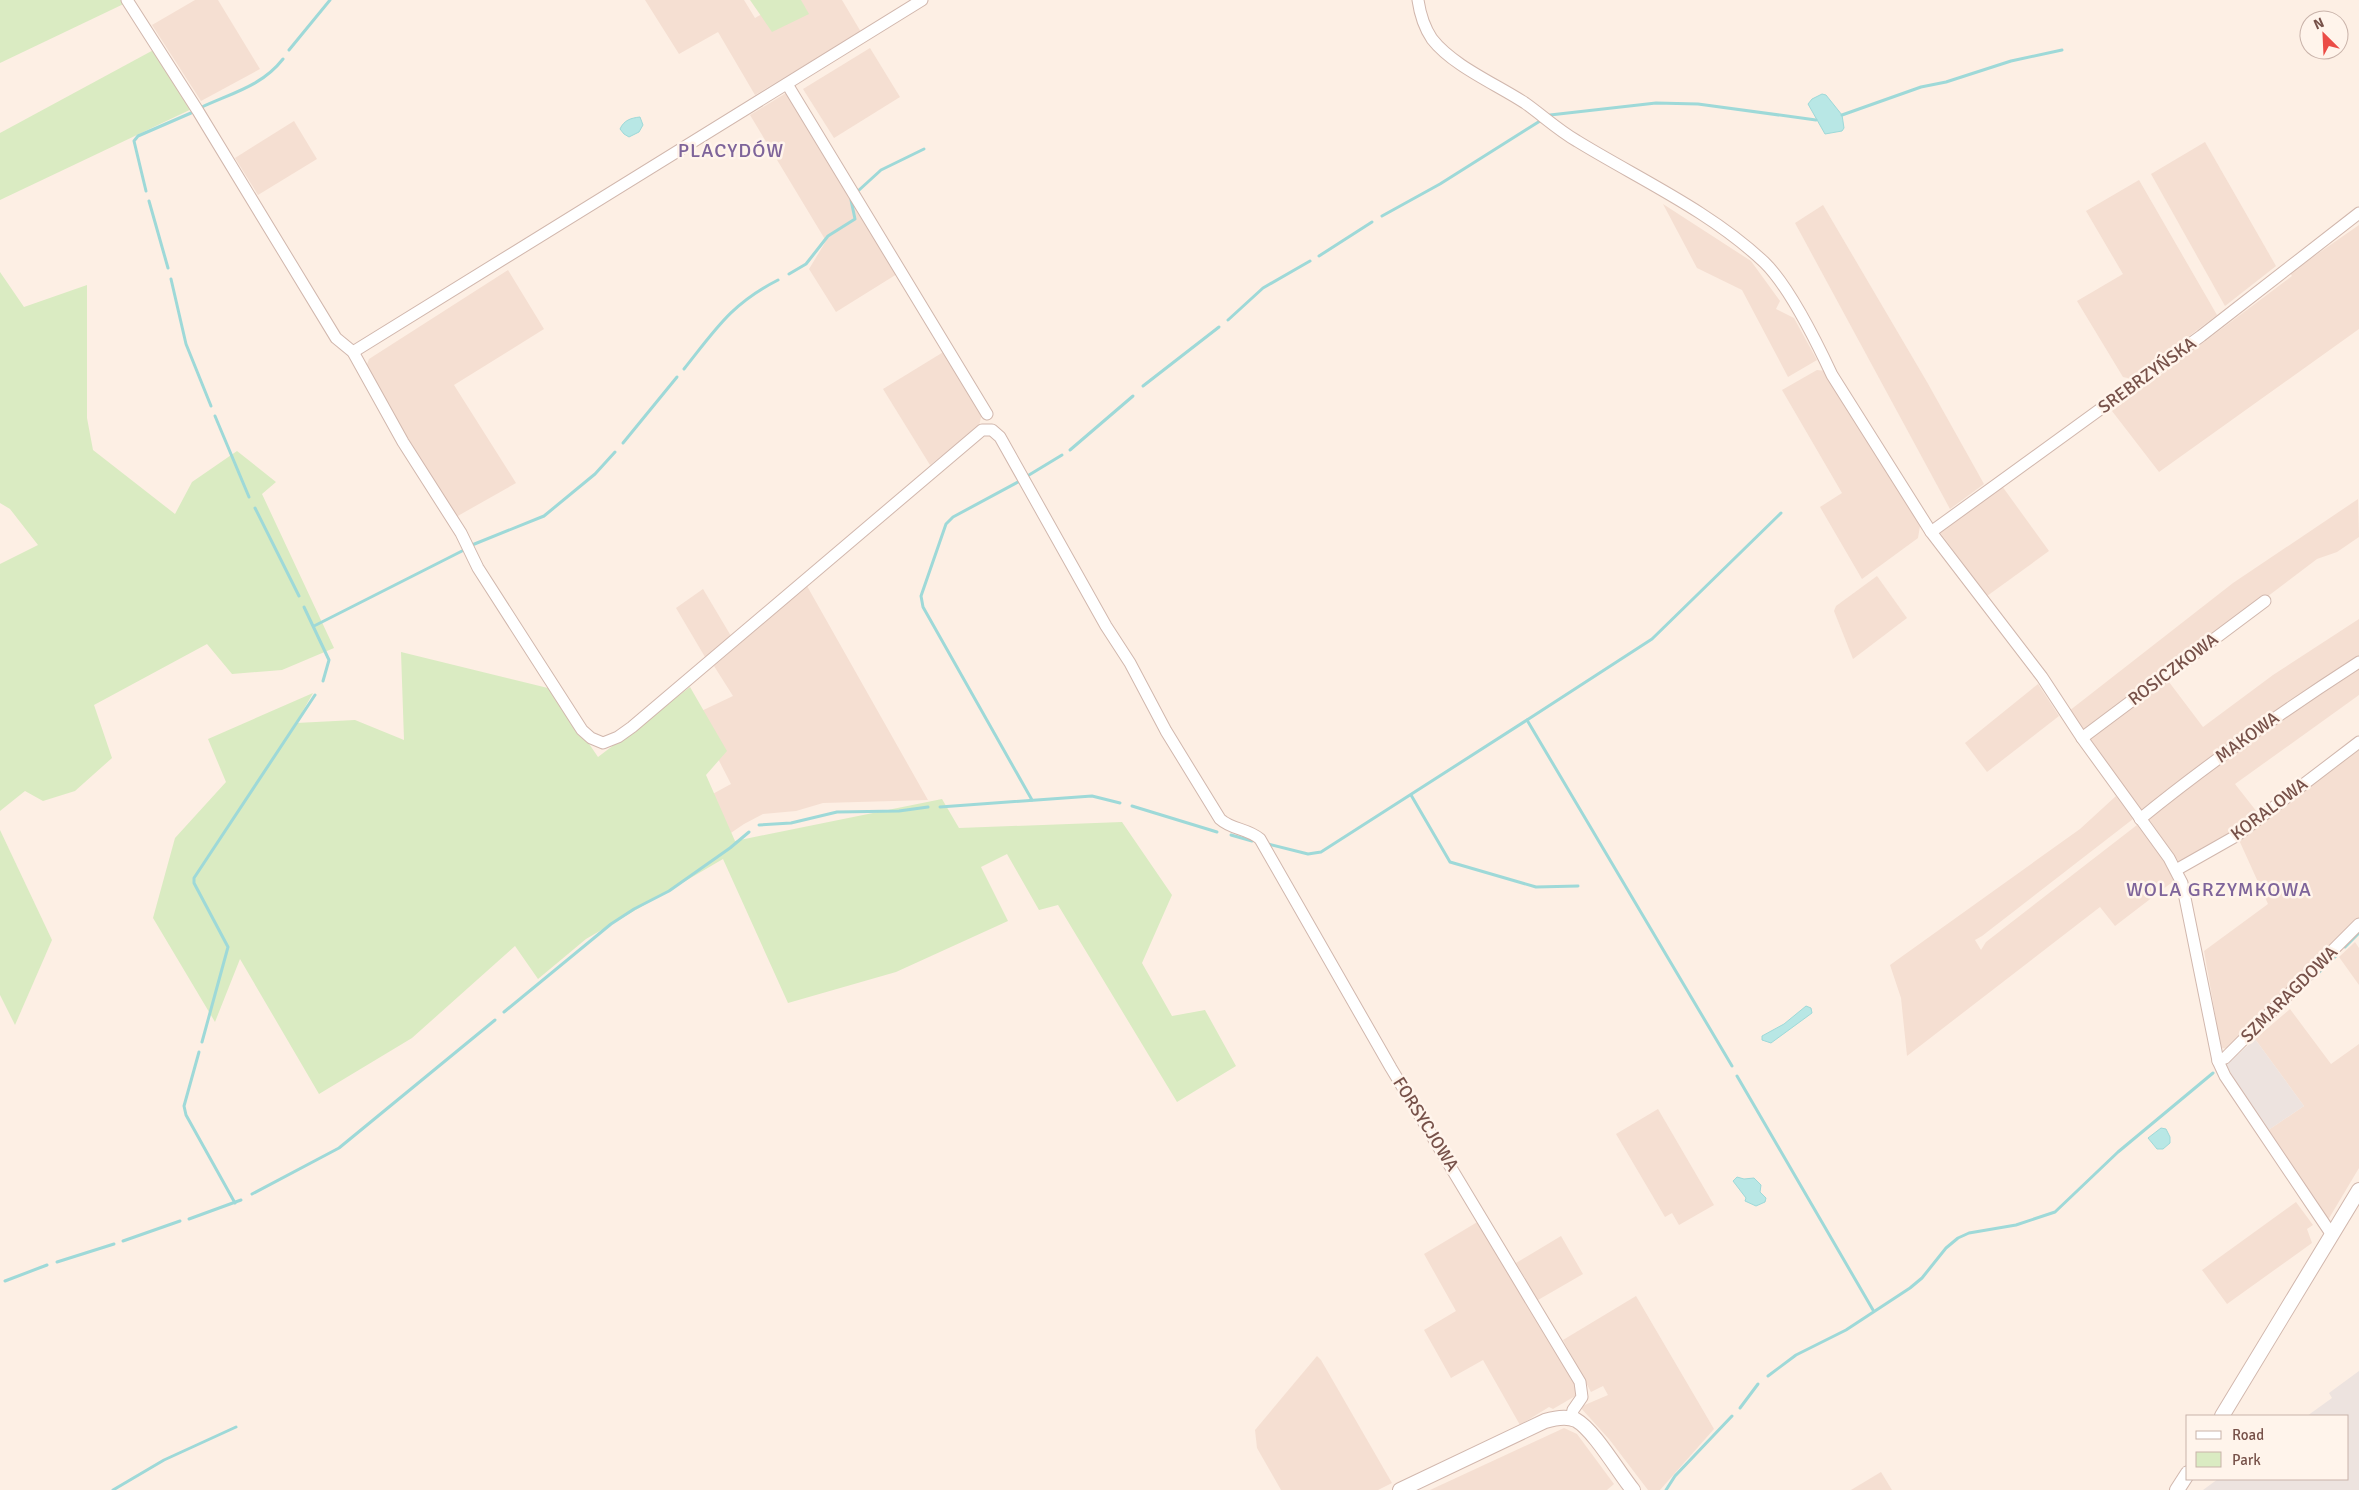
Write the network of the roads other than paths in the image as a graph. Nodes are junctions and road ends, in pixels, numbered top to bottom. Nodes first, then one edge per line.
1 (127, 0) edge
2 (922, 0) edge
3 (1418, 0) edge
4 (787, 84) junction
5 (2359, 213) edge
6 (353, 352) junction
7 (987, 414) dead end
8 (1931, 532) junction
9 (2265, 601) dead end
10 (2359, 662) edge
11 (2082, 738) junction
12 (2359, 742) edge
13 (2140, 819) junction
14 (2176, 870) junction
15 (2359, 924) edge
16 (2218, 1061) junction
17 (2359, 1190) edge
18 (2332, 1235) junction
19 (2223, 1415) edge
20 (1571, 1419) junction
21 (2186, 1476) edge
22 (1405, 1489) edge
23 (1633, 1490) edge
24 (2177, 1490) edge

1 - 6 street
2 - 4 street
3 - 8 street
4 - 6 street
4 - 7 street
5 - 8 street, SREBRZYŃSKA
6 - 20 street, FORSYCJOWA
8 - 11 street
9 - 11 street, ROSICZKOWA
10 - 13 street, MAKOWA
11 - 13 street
12 - 14 street, KORALOWA
13 - 14 street
14 - 16 street
15 - 16 street, SZMARAGDOWA
16 - 18 street
17 - 18 street
18 - 19 street
20 - 22 street
20 - 23 street
21 - 24 street

